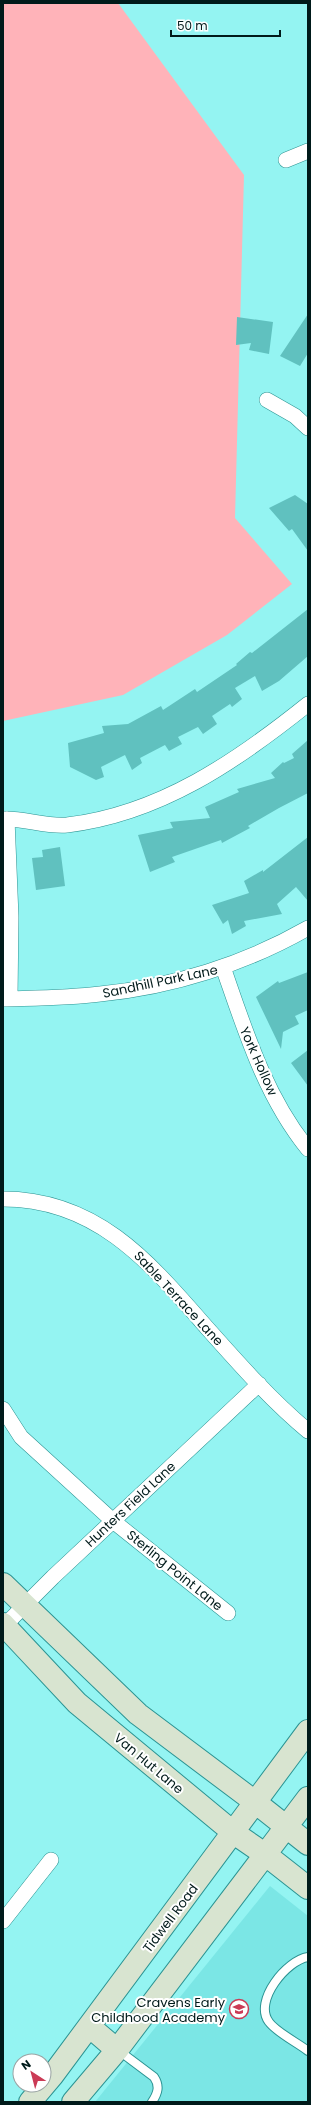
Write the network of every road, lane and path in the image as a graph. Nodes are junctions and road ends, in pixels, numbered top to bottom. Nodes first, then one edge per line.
1 (308, 151) edge
2 (286, 160) dead end
3 (267, 400) dead end
4 (308, 428) edge
5 (308, 704) edge
6 (5, 819) edge
7 (308, 928) edge
8 (223, 967) junction
9 (6, 999) edge
10 (308, 1149) edge
11 (3, 1199) edge
12 (258, 1384) junction
13 (3, 1410) edge
14 (308, 1432) edge
15 (113, 1521) junction
16 (3, 1584) edge
17 (24, 1605) junction
18 (228, 1613) dead end
19 (3, 1625) edge
20 (308, 1731) edge
21 (308, 1798) edge
22 (255, 1802) junction
23 (286, 1826) junction
24 (234, 1833) junction
25 (308, 1844) edge
26 (266, 1855) junction
27 (51, 1860) dead end
28 (308, 1888) edge
29 (3, 1921) edge
30 (308, 1957) edge
31 (89, 2026) junction
32 (117, 2050) junction
33 (308, 2051) edge
34 (30, 2102) edge
35 (73, 2102) edge
36 (152, 2102) edge

1 - 2 street
3 - 4 street
5 - 6 street
6 - 9 street
7 - 8 street, Sandhill Park Lane
8 - 9 street, Sandhill Park Lane
8 - 10 street, York Hollow
11 - 12 street, Sable Terrace Lane
12 - 14 street, Sable Terrace Lane
12 - 15 street, Hunters Field Lane
13 - 15 street, Sterling Point Lane
15 - 17 street, Hunters Field Lane
15 - 18 street, Sterling Point Lane
16 - 17 main road
17 - 19 street, Hunters Field Lane
17 - 22 main road
19 - 24 main road, Van Hut Lane
20 - 22 main road, Tidwell Road
21 - 23 main road
22 - 23 main road
22 - 24 main road, Tidwell Road
23 - 25 main road
23 - 26 main road
24 - 26 main road, Van Hut Lane
24 - 31 main road, Tidwell Road
26 - 28 main road, Van Hut Lane
26 - 32 main road
27 - 29 street
30 - 33 lane
31 - 32 main road
31 - 34 main road, Tidwell Road
32 - 35 main road
32 - 36 lane

